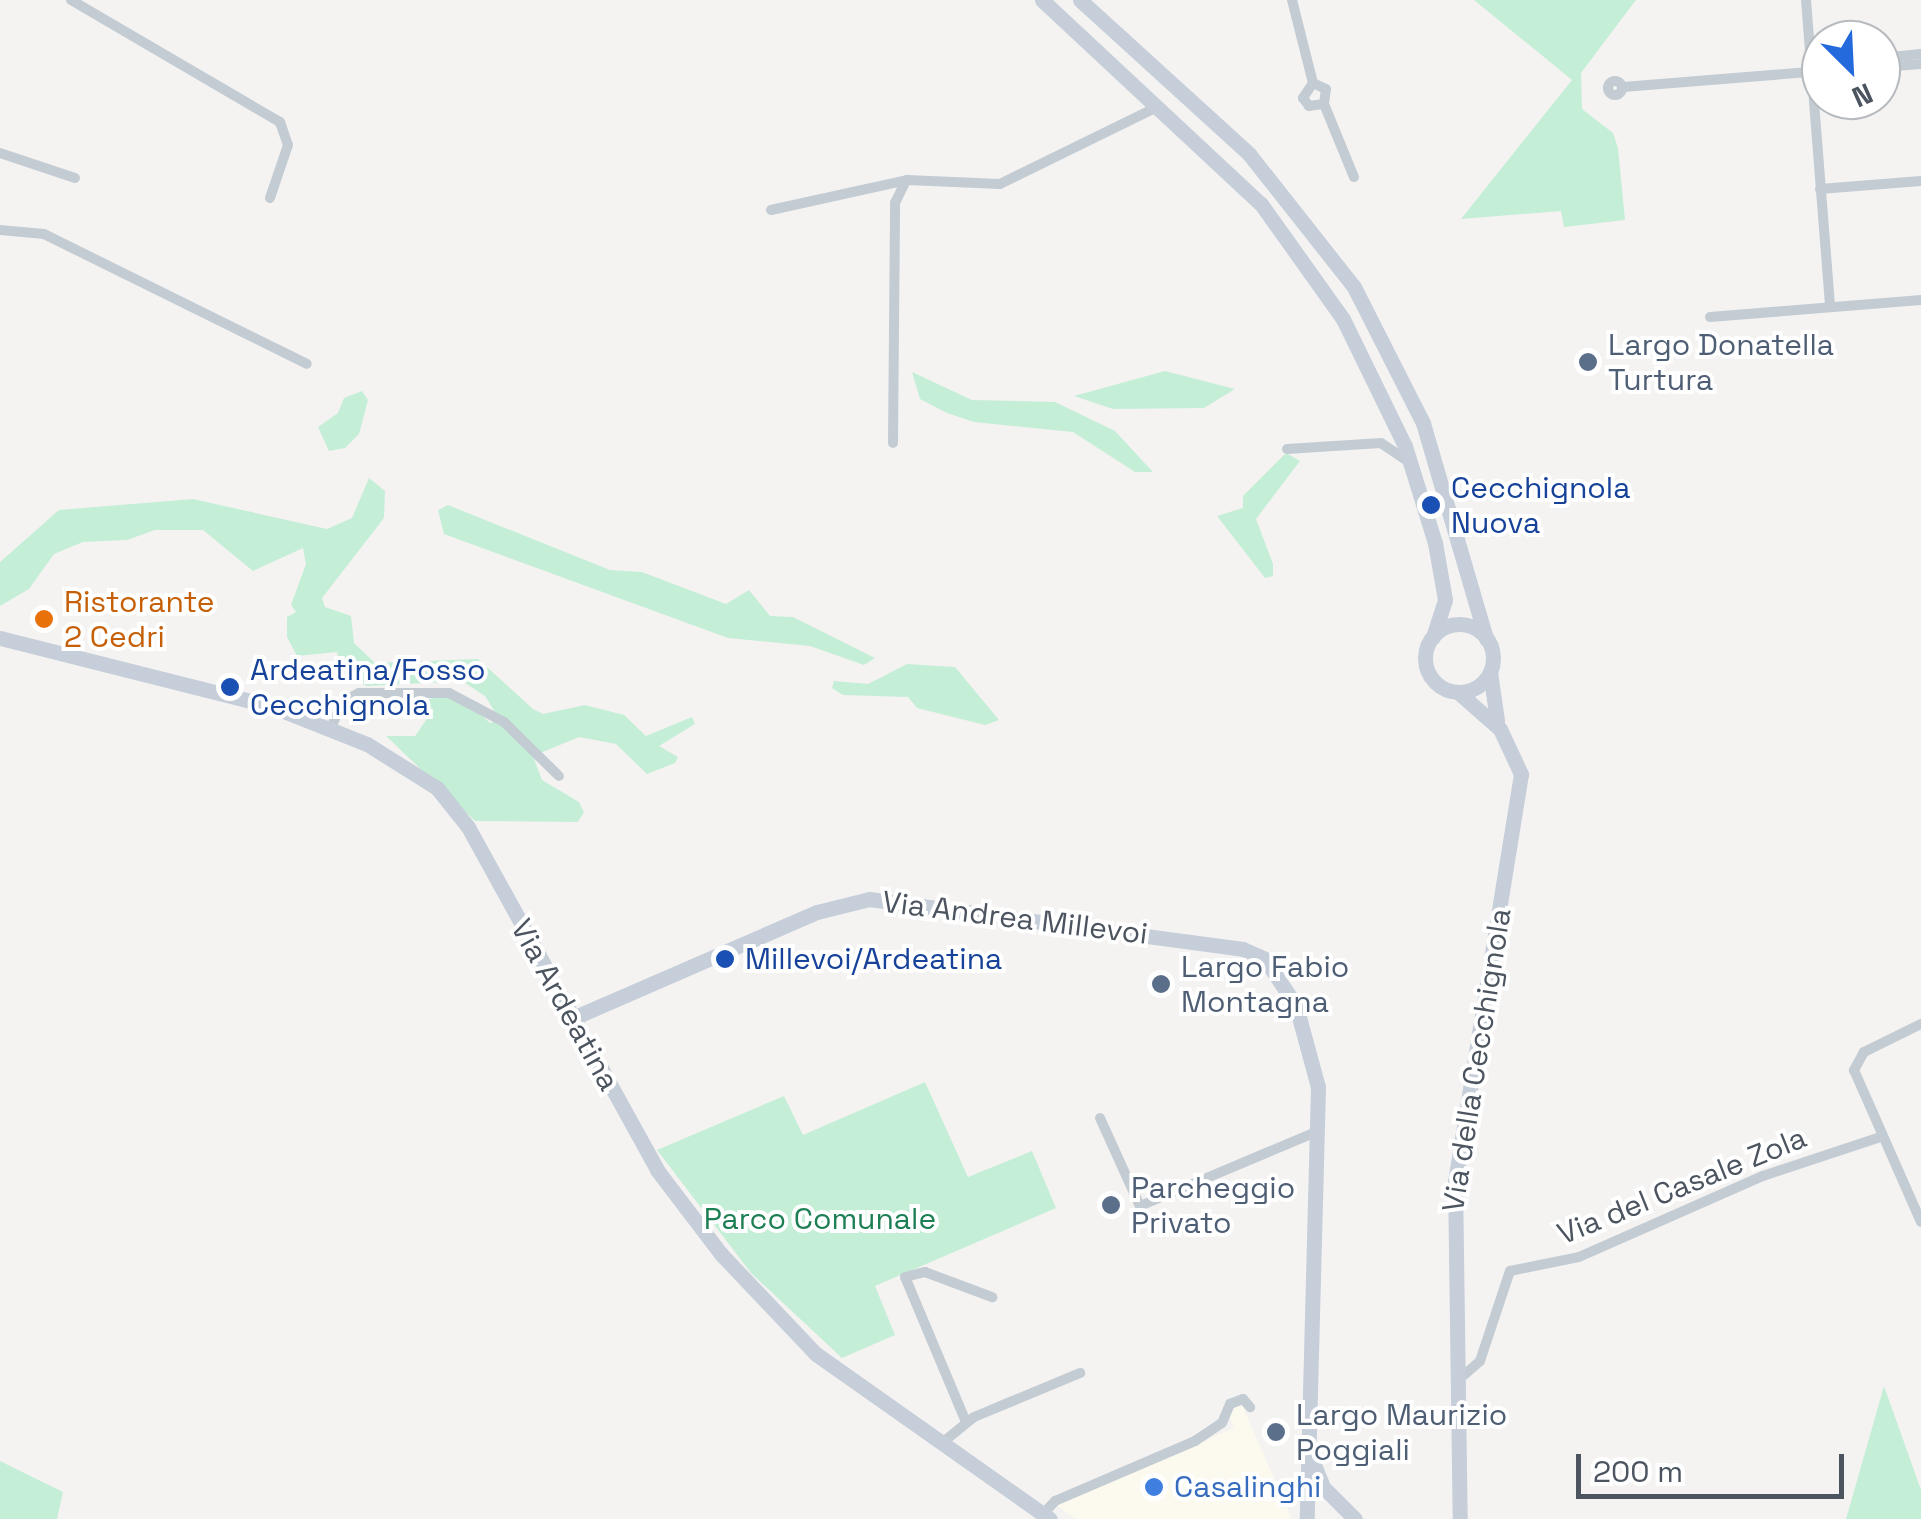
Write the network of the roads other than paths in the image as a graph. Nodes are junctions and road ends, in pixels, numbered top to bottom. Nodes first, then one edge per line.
1 (71, 0) edge
2 (1042, 0) edge
3 (1080, 0) edge
4 (1292, 0) edge
5 (1801, 71) edge
6 (1313, 83) junction
7 (1623, 87) dead end
8 (1141, 88) junction
9 (1324, 104) junction
10 (1166, 111) junction
11 (1129, 118) junction
12 (1819, 120) edge
13 (0, 153) edge
14 (1354, 177) dead end
15 (74, 178) dead end
16 (907, 180) junction
17 (1921, 182) edge
18 (1820, 189) junction
19 (270, 198) dead end
20 (771, 210) dead end
21 (0, 230) edge
22 (1921, 300) edge
23 (1830, 307) junction
24 (1710, 316) dead end
25 (307, 364) dead end
26 (1392, 414) junction
27 (1380, 443) junction
28 (893, 444) dead end
29 (1287, 450) dead end
30 (1410, 464) junction
31 (1432, 637) junction
32 (0, 638) edge
33 (1486, 638) junction
34 (1490, 672) junction
35 (1458, 692) junction
36 (330, 728) junction
37 (1500, 729) junction
38 (559, 776) dead end
39 (573, 1018) junction
40 (1921, 1024) edge
41 (1100, 1118) dead end
42 (1318, 1131) junction
43 (1880, 1137) junction
44 (1921, 1222) edge
45 (992, 1297) dead end
46 (1080, 1374) dead end
47 (1456, 1382) junction
48 (1250, 1407) dead end
49 (966, 1422) junction
50 (942, 1443) junction
51 (1312, 1453) junction
52 (1046, 1516) edge
53 (1307, 1519) edge
54 (1355, 1519) edge
55 (1460, 1519) edge

1 - 19 street
2 - 8 street
3 - 33 street
4 - 6 street
5 - 7 street
6 - 9 street
6 - 9 street
8 - 10 street
8 - 11 street
9 - 14 street
10 - 11 street
10 - 26 street
11 - 16 street
12 - 18 street
13 - 15 street
16 - 20 street
16 - 28 street
17 - 18 street
18 - 23 street
21 - 25 street
22 - 23 street
23 - 24 street
26 - 27 street
26 - 30 street
27 - 29 street
27 - 30 street
30 - 31 street
31 - 33 street
31 - 35 street
32 - 36 street, Via Ardeatina
33 - 34 street
34 - 35 street
34 - 37 street, Via della Cecchignola
35 - 37 street, Via della Cecchignola
36 - 38 street
36 - 39 street, Via Ardeatina
37 - 47 street, Via della Cecchignola
39 - 42 street, Via Andrea Millevoi
39 - 50 street, Via Ardeatina
40 - 43 street
41 - 42 street
42 - 51 street, Via Andrea Millevoi
43 - 44 street
43 - 47 street, Via del Casale Zola
45 - 49 street
46 - 49 street
47 - 55 street, Via della Cecchignola
48 - 52 street
49 - 50 street
50 - 52 street, Via Ardeatina
51 - 53 street, Via Andrea Millevoi
51 - 54 street

